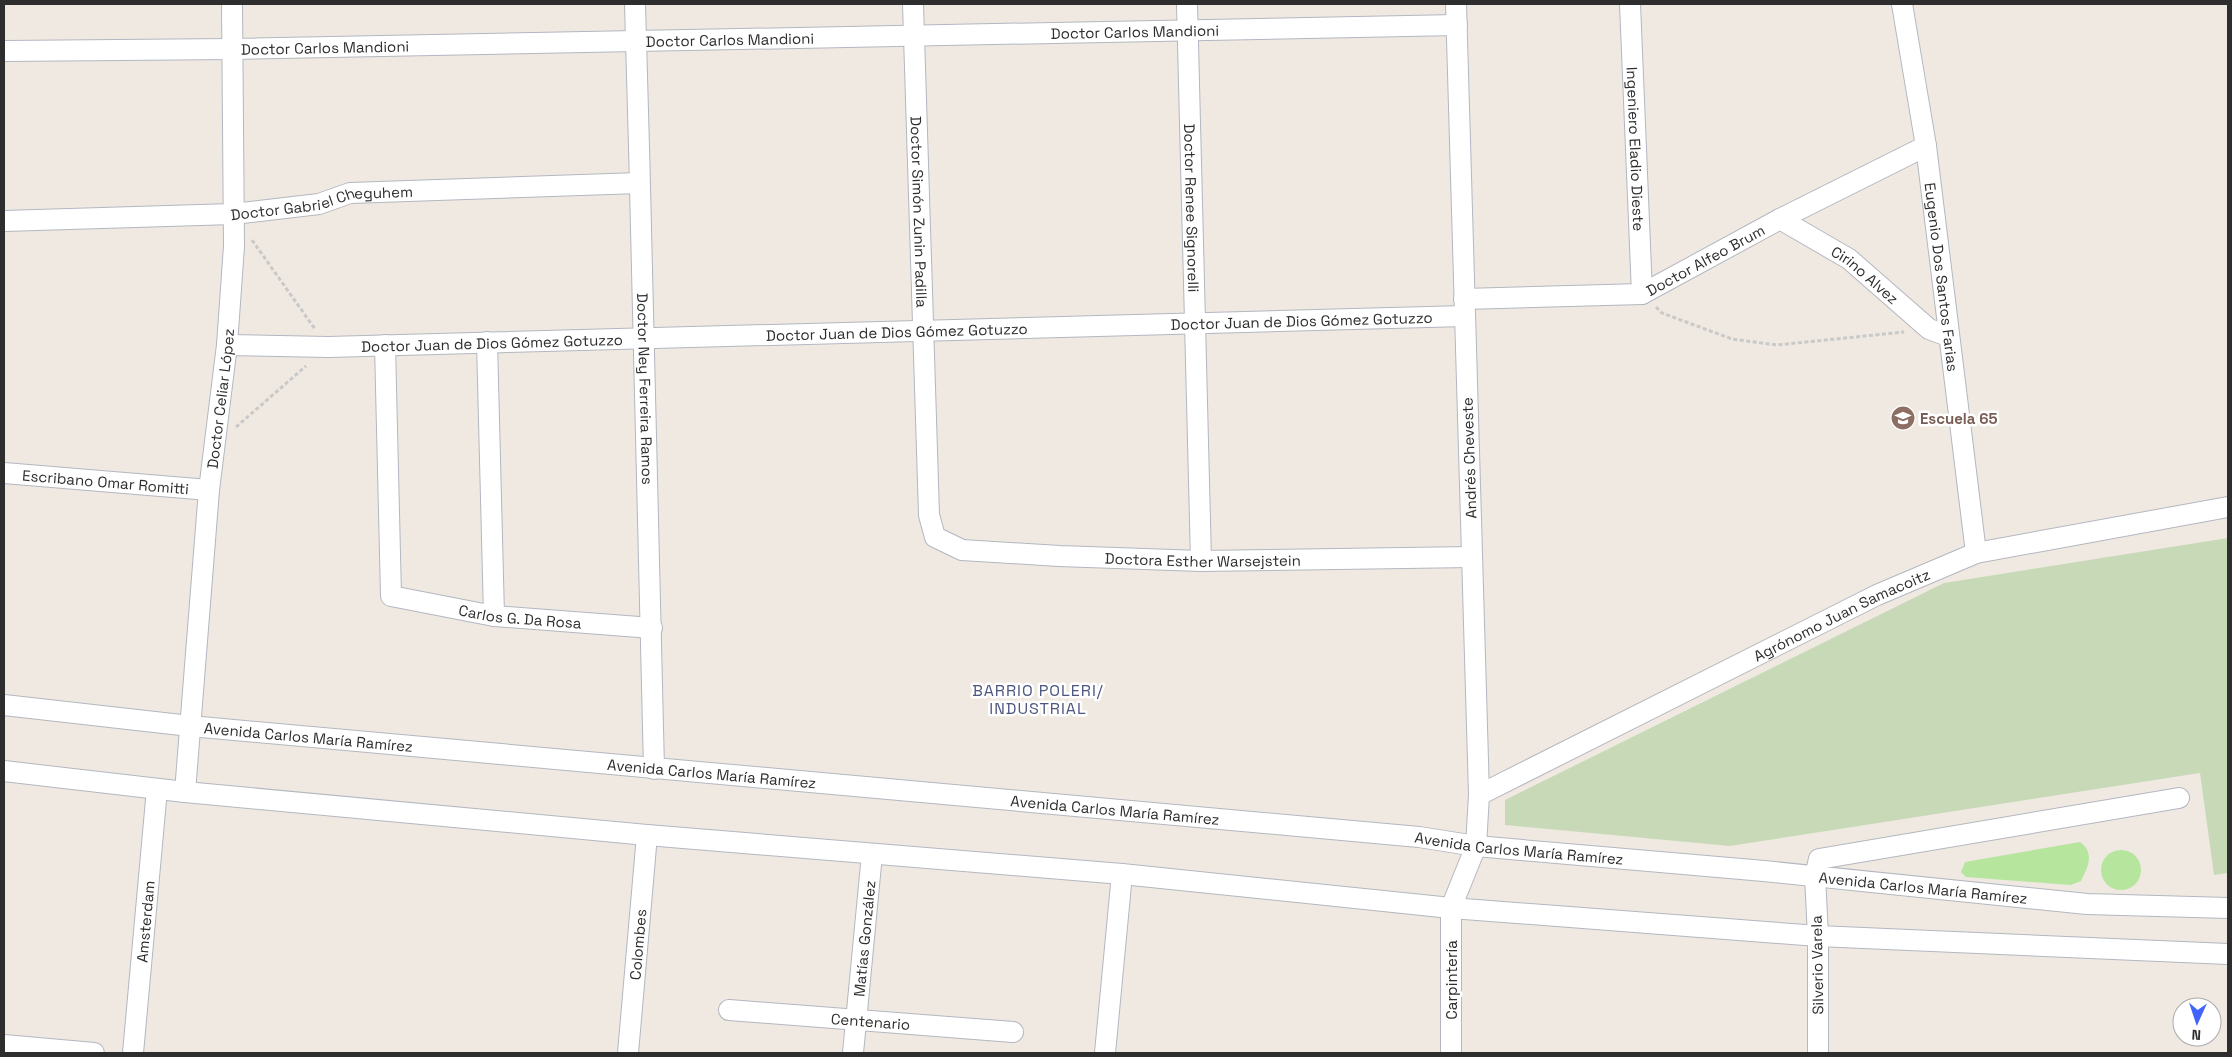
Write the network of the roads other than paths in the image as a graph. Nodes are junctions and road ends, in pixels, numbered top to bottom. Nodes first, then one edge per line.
1 (232, 4) edge
2 (912, 4) edge
3 (1187, 4) edge
4 (1456, 4) edge
5 (1630, 4) edge
6 (1902, 4) edge
7 (633, 6) edge
8 (1456, 25) junction
9 (1187, 30) junction
10 (913, 35) junction
11 (636, 41) junction
12 (233, 49) junction
13 (4, 51) edge
14 (1926, 146) junction
15 (639, 183) junction
16 (234, 214) junction
17 (1780, 219) junction
18 (4, 221) edge
19 (1642, 294) junction
20 (1465, 307) junction
21 (1194, 323) junction
22 (924, 330) junction
23 (1939, 332) junction
24 (646, 338) junction
25 (486, 342) junction
26 (227, 345) junction
27 (385, 345) junction
28 (4, 473) edge
29 (209, 490) junction
30 (2228, 507) edge
31 (935, 537) joint
32 (1976, 553) junction
33 (1472, 557) junction
34 (1201, 561) junction
35 (494, 616) junction
36 (652, 628) junction
37 (4, 705) edge
38 (190, 726) junction
39 (654, 769) junction
40 (4, 771) edge
41 (157, 789) junction
42 (185, 792) junction
43 (1479, 795) junction
44 (2180, 798) dead end
45 (647, 835) junction
46 (1476, 846) junction
47 (872, 854) junction
48 (1122, 874) junction
49 (1815, 876) junction
50 (1451, 908) junction
51 (2228, 908) edge
52 (1818, 936) junction
53 (2228, 954) edge
54 (729, 1010) dead end
55 (856, 1020) junction
56 (1012, 1032) dead end
57 (4, 1045) edge
58 (94, 1053) edge
59 (133, 1053) edge
60 (628, 1053) edge
61 (853, 1053) edge
62 (1105, 1053) edge
63 (1451, 1053) edge
64 (1818, 1053) edge

1 - 12 street, Doctor Celiar López
2 - 10 street, Doctor Simón Zunin Padilla
3 - 9 street, Doctor Renee Signorelli
4 - 8 street, Andrés Cheveste
5 - 19 street, Ingeniero Eladio Dieste
6 - 14 street, Eugenio Dos Santos Farias
7 - 11 street, Doctor Ney Ferreira Ramos
8 - 9 street, Doctor Carlos Mandioni
8 - 20 street, Andrés Cheveste
9 - 10 street, Doctor Carlos Mandioni
9 - 21 street, Doctor Renee Signorelli
10 - 11 street, Doctor Carlos Mandioni
10 - 22 street, Doctor Simón Zunin Padilla
11 - 12 street, Doctor Carlos Mandioni
11 - 15 street, Doctor Ney Ferreira Ramos
12 - 13 street, Doctor Carlos Mandioni
12 - 16 street, Doctor Celiar López
14 - 17 street, Doctor Alfeo Brum
14 - 23 street, Eugenio Dos Santos Farias
15 - 16 street, Doctor Gabriel Cheguhem
15 - 24 street, Doctor Ney Ferreira Ramos
16 - 18 street, Doctor Gabriel Cheguhem
16 - 26 street, Doctor Celiar López
17 - 19 street, Doctor Alfeo Brum
17 - 23 street, Cirino Alvez
19 - 20 street, Doctor Alfeo Brum
20 - 21 street, Doctor Juan de Dios Gómez Gotuzzo
20 - 33 street, Andrés Cheveste
21 - 22 street, Doctor Juan de Dios Gómez Gotuzzo
21 - 34 street, Doctor Renee Signorelli
22 - 24 street, Doctor Juan de Dios Gómez Gotuzzo
22 - 31 street, Doctor Simón Zunin Padilla
23 - 32 street, Eugenio Dos Santos Farias
24 - 25 street, Doctor Juan de Dios Gómez Gotuzzo
24 - 36 street, Doctor Ney Ferreira Ramos
25 - 27 street, Doctor Juan de Dios Gómez Gotuzzo
25 - 35 street
26 - 27 street, Doctor Juan de Dios Gómez Gotuzzo
26 - 29 street, Doctor Celiar López
27 - 35 street, Carlos G. Da Rosa
28 - 29 street, Escribano Omar Romitti
29 - 38 street, Doctor Celiar López
30 - 32 street, Agrónomo Juan Samacoitz
31 - 34 street, Doctora Esther Warsejstein
32 - 43 street, Agrónomo Juan Samacoitz
33 - 34 street, Doctora Esther Warsejstein
33 - 43 street, Andrés Cheveste
35 - 36 street, Carlos G. Da Rosa
36 - 39 street, Doctor Ney Ferreira Ramos
37 - 38 street, Avenida Carlos María Ramírez
38 - 39 street, Avenida Carlos María Ramírez
38 - 42 street, Doctor Celiar López
39 - 46 street, Avenida Carlos María Ramírez
40 - 41 street
41 - 42 street
41 - 59 street, Amsterdam
42 - 45 street
43 - 46 street, Andrés Cheveste
44 - 49 street
45 - 47 street
45 - 60 street, Colombes
46 - 49 street, Avenida Carlos María Ramírez
46 - 50 street, Andrés Cheveste
47 - 48 street
47 - 55 street, Matías González
48 - 50 street
48 - 62 street
49 - 51 street, Avenida Carlos María Ramírez
49 - 52 street, Silverio Varela
50 - 52 street
50 - 63 street, Carpintería
52 - 53 street
52 - 64 street, Silverio Varela
54 - 55 street, Centenario
55 - 56 street, Centenario
55 - 61 street, Matías González
57 - 58 street

